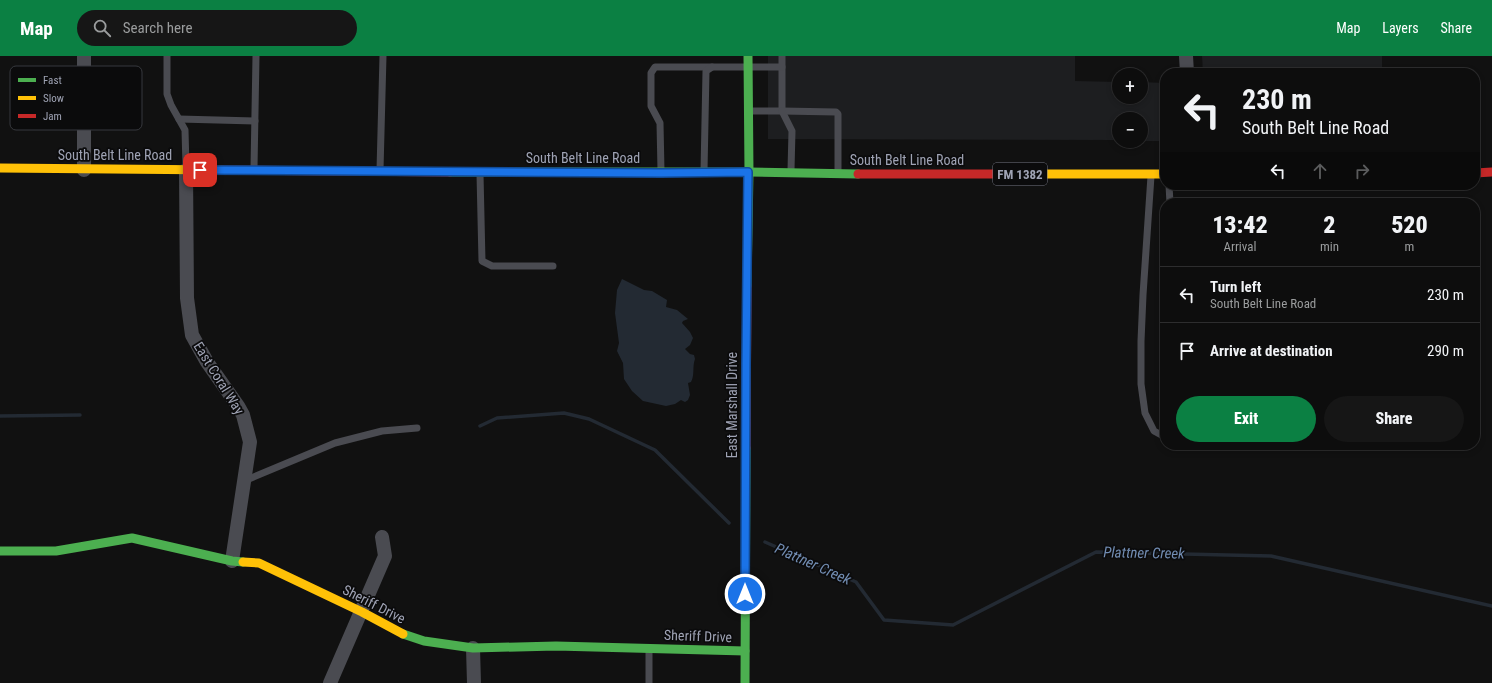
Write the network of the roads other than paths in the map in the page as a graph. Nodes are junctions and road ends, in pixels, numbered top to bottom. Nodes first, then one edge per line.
1 (167, 56) edge
2 (256, 56) edge
3 (383, 56) edge
4 (748, 56) edge
5 (782, 56) edge
6 (1186, 56) edge
7 (712, 66) junction
8 (748, 66) junction
9 (782, 66) junction
10 (1187, 68) edge
11 (748, 111) junction
12 (782, 111) junction
13 (179, 119) junction
14 (255, 121) junction
15 (84, 130) edge
16 (0, 168) edge
17 (84, 170) junction
18 (186, 170) junction
19 (254, 171) junction
20 (380, 172) junction
21 (480, 172) junction
22 (704, 172) junction
23 (748, 172) junction
24 (1480, 172) edge
25 (1492, 172) edge
26 (661, 173) junction
27 (791, 173) junction
28 (838, 174) junction
29 (1151, 174) junction
30 (1160, 174) edge
31 (553, 266) dead end
32 (417, 428) dead end
33 (1160, 433) edge
34 (244, 481) junction
35 (382, 537) dead end
36 (0, 551) edge
37 (232, 561) junction
38 (362, 612) junction
39 (473, 648) junction
40 (649, 648) junction
41 (745, 651) junction
42 (330, 683) edge
43 (474, 683) edge
44 (649, 683) edge
45 (745, 683) edge

1 - 13 lane
2 - 14 lane
3 - 20 lane
4 - 8 main road, East Marshall Drive
5 - 9 lane
6 - 10 street
7 - 8 lane
7 - 22 lane
7 - 26 lane
8 - 9 lane
8 - 11 main road, East Marshall Drive
9 - 12 lane
11 - 12 lane
11 - 23 main road, East Marshall Drive
12 - 27 lane
12 - 28 lane
13 - 14 lane
13 - 18 lane
14 - 19 lane
15 - 17 street
16 - 17 main road, South Belt Line Road / FM 1382
17 - 18 main road, South Belt Line Road / FM 1382
18 - 19 main road, South Belt Line Road / FM 1382
18 - 34 street, East Coral Way
19 - 20 main road, South Belt Line Road / FM 1382
20 - 21 main road, South Belt Line Road / FM 1382
21 - 26 main road, South Belt Line Road / FM 1382
21 - 31 lane
22 - 23 main road, South Belt Line Road / FM 1382
22 - 26 main road, South Belt Line Road / FM 1382
23 - 27 main road, South Belt Line Road / FM 1382
23 - 41 main road, East Marshall Drive
24 - 25 main road
27 - 28 main road, South Belt Line Road / FM 1382
28 - 29 main road, South Belt Line Road / FM 1382
29 - 30 main road, South Belt Line Road / FM 1382
29 - 33 lane
32 - 34 lane
34 - 37 street, East Coral Way
35 - 38 street
36 - 37 main road, Sheriff Drive
37 - 38 main road, Sheriff Drive
38 - 39 main road, Sheriff Drive
38 - 42 street
39 - 40 main road, Sheriff Drive
39 - 43 street
40 - 41 main road, Sheriff Drive
40 - 44 lane
41 - 45 main road, East Marshall Drive

